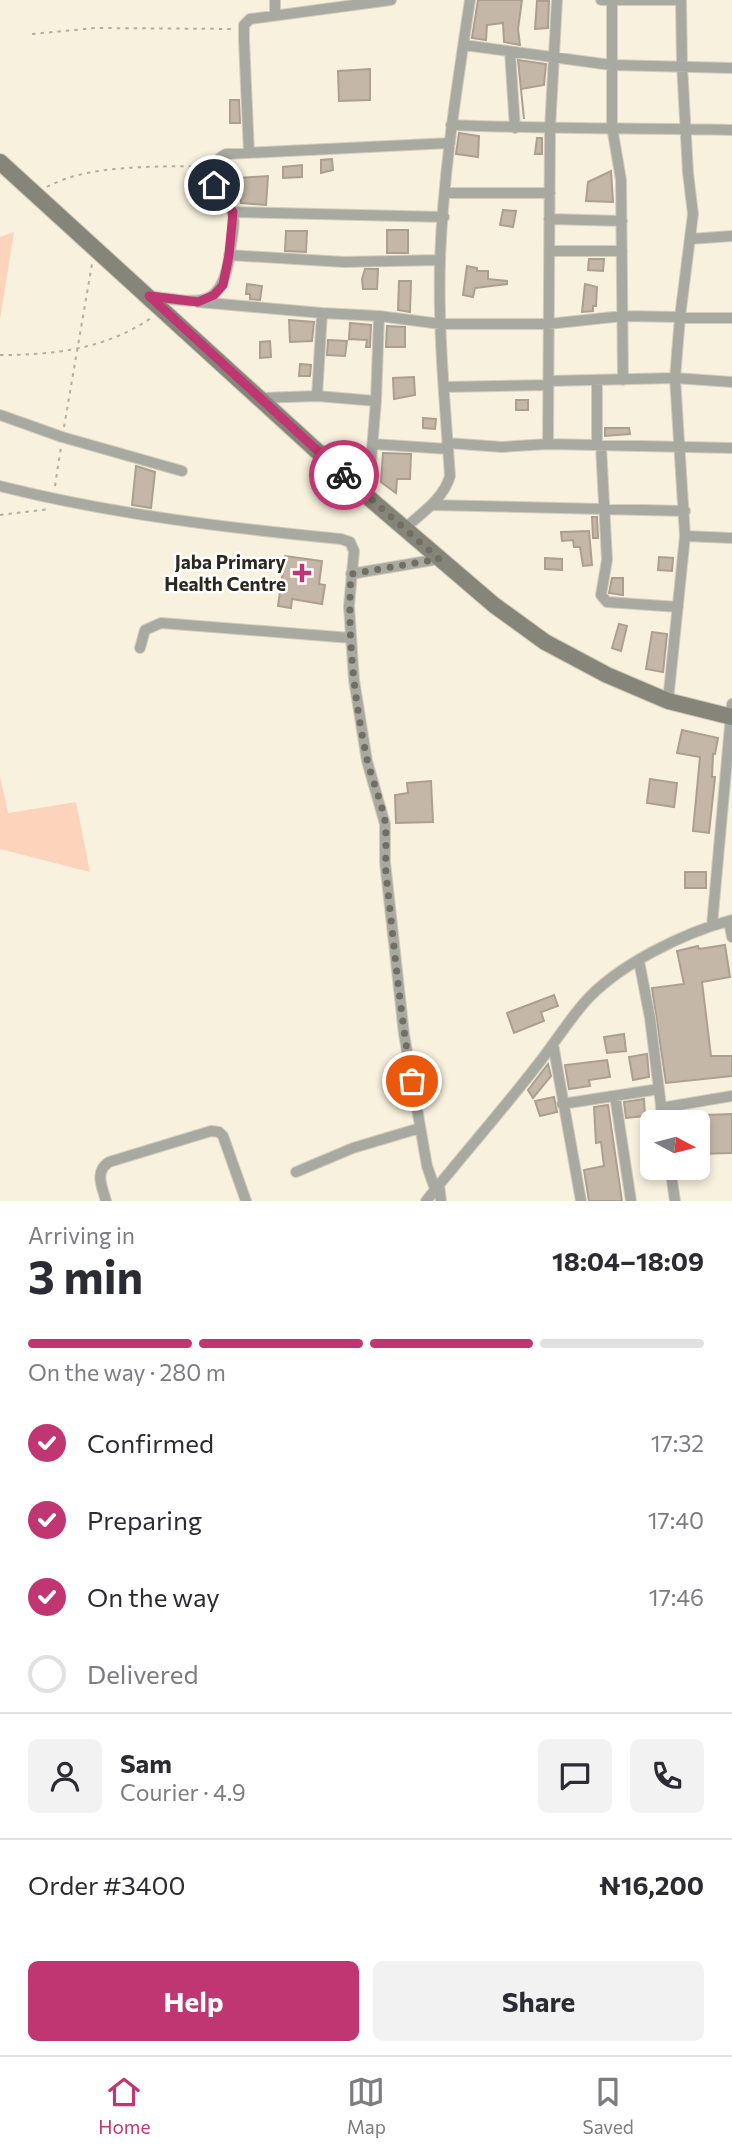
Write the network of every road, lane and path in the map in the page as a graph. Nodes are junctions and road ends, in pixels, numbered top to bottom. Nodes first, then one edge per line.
1 (275, 0) edge
2 (391, 0) edge
3 (471, 0) edge
4 (557, 0) edge
5 (601, 0) edge
6 (612, 0) edge
7 (679, 0) edge
8 (342, 3) edge
9 (275, 15) junction
10 (244, 30) junction
11 (32, 34) dead end
12 (464, 45) junction
13 (510, 52) junction
14 (555, 58) junction
15 (611, 65) junction
16 (682, 65) junction
17 (732, 68) edge
18 (451, 125) junction
19 (612, 127) junction
20 (515, 128) junction
21 (550, 129) junction
22 (685, 129) junction
23 (732, 130) edge
24 (450, 143) junction
25 (249, 153) junction
26 (0, 162) edge
27 (214, 166) junction
28 (35, 193) junction
29 (445, 193) junction
30 (550, 193) junction
31 (233, 212) junction
32 (444, 217) junction
33 (549, 219) junction
34 (622, 221) junction
35 (732, 236) edge
36 (690, 239) junction
37 (549, 251) junction
38 (622, 251) junction
39 (229, 255) junction
40 (440, 260) junction
41 (92, 263) dead end
42 (149, 296) junction
43 (198, 302) junction
44 (163, 309) junction
45 (322, 313) junction
46 (379, 316) junction
47 (623, 316) junction
48 (680, 317) junction
49 (732, 318) edge
50 (440, 324) junction
51 (548, 324) junction
52 (76, 349) junction
53 (0, 355) edge
54 (676, 378) junction
55 (597, 380) junction
56 (623, 380) junction
57 (732, 382) edge
58 (548, 383) junction
59 (444, 387) junction
60 (317, 396) junction
61 (261, 398) junction
62 (376, 401) junction
63 (0, 415) edge
64 (62, 437) junction
65 (373, 444) junction
66 (548, 444) junction
67 (448, 446) junction
68 (599, 446) junction
69 (681, 446) junction
70 (732, 447) edge
71 (182, 471) dead end
72 (0, 486) edge
73 (368, 496) junction
74 (54, 498) junction
75 (66, 500) junction
76 (431, 505) junction
77 (604, 508) junction
78 (685, 511) junction
79 (0, 515) edge
80 (405, 528) junction
81 (685, 536) junction
82 (732, 538) edge
83 (439, 559) junction
84 (351, 574) junction
85 (678, 607) junction
86 (351, 638) junction
87 (140, 648) dead end
88 (668, 701) junction
89 (732, 704) edge
90 (732, 717) edge
91 (728, 792) edge
92 (731, 921) edge
93 (712, 925) junction
94 (732, 937) edge
95 (639, 961) junction
96 (552, 1044) junction
97 (659, 1089) junction
98 (615, 1096) junction
99 (732, 1096) edge
100 (562, 1104) junction
101 (662, 1108) joint
102 (420, 1128) junction
103 (296, 1172) dead end
104 (672, 1180) edge
105 (437, 1187) junction
106 (106, 1201) edge
107 (246, 1201) edge
108 (426, 1201) edge
109 (441, 1201) edge
110 (581, 1201) edge
111 (631, 1201) edge
112 (675, 1201) edge

1 - 9 street
2 - 8 street
3 - 12 street
4 - 14 street
5 - 6 street
6 - 7 street
6 - 15 street
7 - 16 street
8 - 9 street
9 - 10 street
10 - 11 path
10 - 25 street
12 - 13 street
12 - 18 street
13 - 14 street
13 - 20 street
14 - 15 street
14 - 21 street
15 - 16 street
15 - 19 street
16 - 17 street
16 - 22 street
18 - 20 street
18 - 24 street
19 - 21 street
19 - 22 street
19 - 34 street
20 - 21 street
21 - 30 street
22 - 23 street
22 - 36 street
24 - 25 street
24 - 29 street
25 - 27 street
26 - 28 main road
27 - 28 path
27 - 31 street
28 - 42 main road
29 - 30 street
29 - 32 street
30 - 33 street
31 - 32 street
31 - 39 street
32 - 40 street
33 - 34 street
33 - 37 street
34 - 38 street
35 - 36 street
36 - 48 street
37 - 38 street
37 - 51 street
38 - 47 street
39 - 40 street
39 - 43 street
40 - 50 street
41 - 52 path
42 - 43 street
42 - 44 main road
43 - 45 street
44 - 52 path
44 - 61 main road
45 - 46 street
45 - 60 street
46 - 50 street
46 - 62 street
47 - 48 street
47 - 51 street
47 - 56 street
48 - 49 street
48 - 54 street
50 - 51 street
50 - 59 street
51 - 58 street
52 - 53 path
52 - 64 path
54 - 56 street
54 - 57 street
54 - 69 street
55 - 56 street
55 - 58 street
55 - 68 street
58 - 59 street
58 - 66 street
59 - 67 street
60 - 61 street
60 - 62 street
61 - 73 main road
62 - 65 street
63 - 64 street
64 - 71 street
64 - 74 path
65 - 67 street
65 - 73 street
66 - 67 street
66 - 68 street
67 - 76 street
68 - 69 street
68 - 77 street
69 - 70 street
69 - 78 street
72 - 74 street
73 - 80 main road
74 - 75 street
75 - 79 path
75 - 84 street
76 - 77 street
76 - 80 street
77 - 78 street
77 - 85 street
78 - 81 street
80 - 83 main road
81 - 82 street
81 - 85 street
83 - 84 street
83 - 88 main road
84 - 86 street
85 - 88 street
86 - 87 street
86 - 102 street
88 - 90 main road
89 - 90 street
90 - 91 street
91 - 93 street
92 - 93 street
92 - 94 street
93 - 95 street
95 - 96 street
95 - 97 street
96 - 100 street
96 - 105 street
97 - 98 street
97 - 101 street
98 - 100 street
98 - 111 street
99 - 101 street
100 - 110 street
102 - 103 street
102 - 105 street
104 - 112 street
105 - 108 street
105 - 109 street
106 - 107 street

